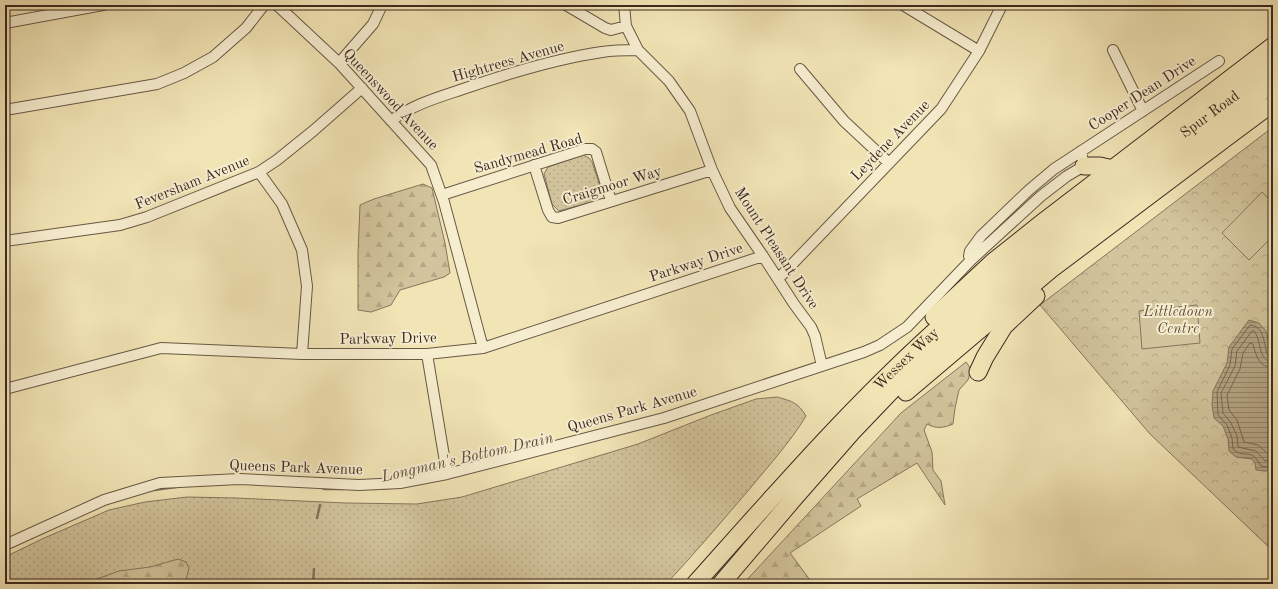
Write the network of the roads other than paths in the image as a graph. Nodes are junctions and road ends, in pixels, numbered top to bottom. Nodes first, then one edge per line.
1 (103, 5) edge
2 (264, 5) edge
3 (277, 5) edge
4 (382, 5) edge
5 (566, 5) edge
6 (624, 5) edge
7 (903, 5) edge
8 (1002, 5) edge
9 (5, 23) edge
10 (626, 26) junction
11 (1273, 46) edge
12 (638, 50) junction
13 (1113, 50) dead end
14 (979, 51) junction
15 (1219, 61) dead end
16 (339, 63) junction
17 (1273, 66) edge
18 (800, 69) dead end
19 (1273, 83) edge
20 (362, 88) junction
21 (1273, 105) edge
22 (5, 110) edge
23 (1143, 111) junction
24 (391, 121) junction
25 (1082, 158) junction
26 (1146, 162) joint
27 (888, 163) junction
28 (534, 165) junction
29 (1112, 169) junction
30 (712, 170) junction
31 (259, 172) junction
32 (1167, 172) junction
33 (442, 195) junction
34 (611, 201) junction
35 (5, 241) edge
36 (763, 256) junction
37 (971, 260) junction
38 (778, 279) junction
39 (483, 348) junction
40 (302, 354) junction
41 (427, 354) junction
42 (822, 366) junction
43 (978, 372) dead end
44 (5, 389) edge
45 (803, 463) junction
46 (447, 474) junction
47 (5, 546) edge
48 (695, 584) edge
49 (721, 584) edge

1 - 9 street
2 - 22 street
3 - 16 street, Queenswood Avenue
4 - 16 street
5 - 10 street
6 - 10 street, Mount Pleasant Drive
7 - 14 street
8 - 14 street, Leydene Avenue
10 - 12 street, Mount Pleasant Drive
11 - 29 highway
12 - 24 street, Hightrees Avenue
12 - 30 street, Mount Pleasant Drive
13 - 23 street
14 - 27 street, Leydene Avenue
15 - 23 street, Cooper Dean Drive
16 - 20 street, Queenswood Avenue
17 - 26 highway, Spur Road
18 - 27 street
19 - 32 highway, Spur Road
20 - 24 street, Queenswood Avenue
20 - 31 street, Feversham Avenue
21 - 32 highway
23 - 25 street, Cooper Dean Drive
24 - 33 street, Queenswood Avenue
25 - 29 highway
25 - 37 street, Cooper Dean Drive
25 - 37 street, Cooper Dean Drive
26 - 45 highway, Wessex Way
27 - 38 street, Leydene Avenue
28 - 33 street, Sandymead Road
28 - 34 street, Sandymead Road
28 - 34 street, Craigmoor Way
29 - 45 highway
30 - 34 street, Craigmoor Way
30 - 36 street, Mount Pleasant Drive
31 - 35 street, Feversham Avenue
31 - 40 street
32 - 43 highway
32 - 49 highway
33 - 39 street, Queenswood Avenue
36 - 38 street, Mount Pleasant Drive
36 - 39 street, Parkway Drive
37 - 42 street, Cooper Dean Drive
38 - 42 street, Mount Pleasant Drive
39 - 41 street, Parkway Drive
40 - 41 street, Parkway Drive
40 - 44 street, Parkway Drive
41 - 46 street
42 - 46 street, Queens Park Avenue
45 - 48 highway, Wessex Way
46 - 47 street, Queens Park Avenue

